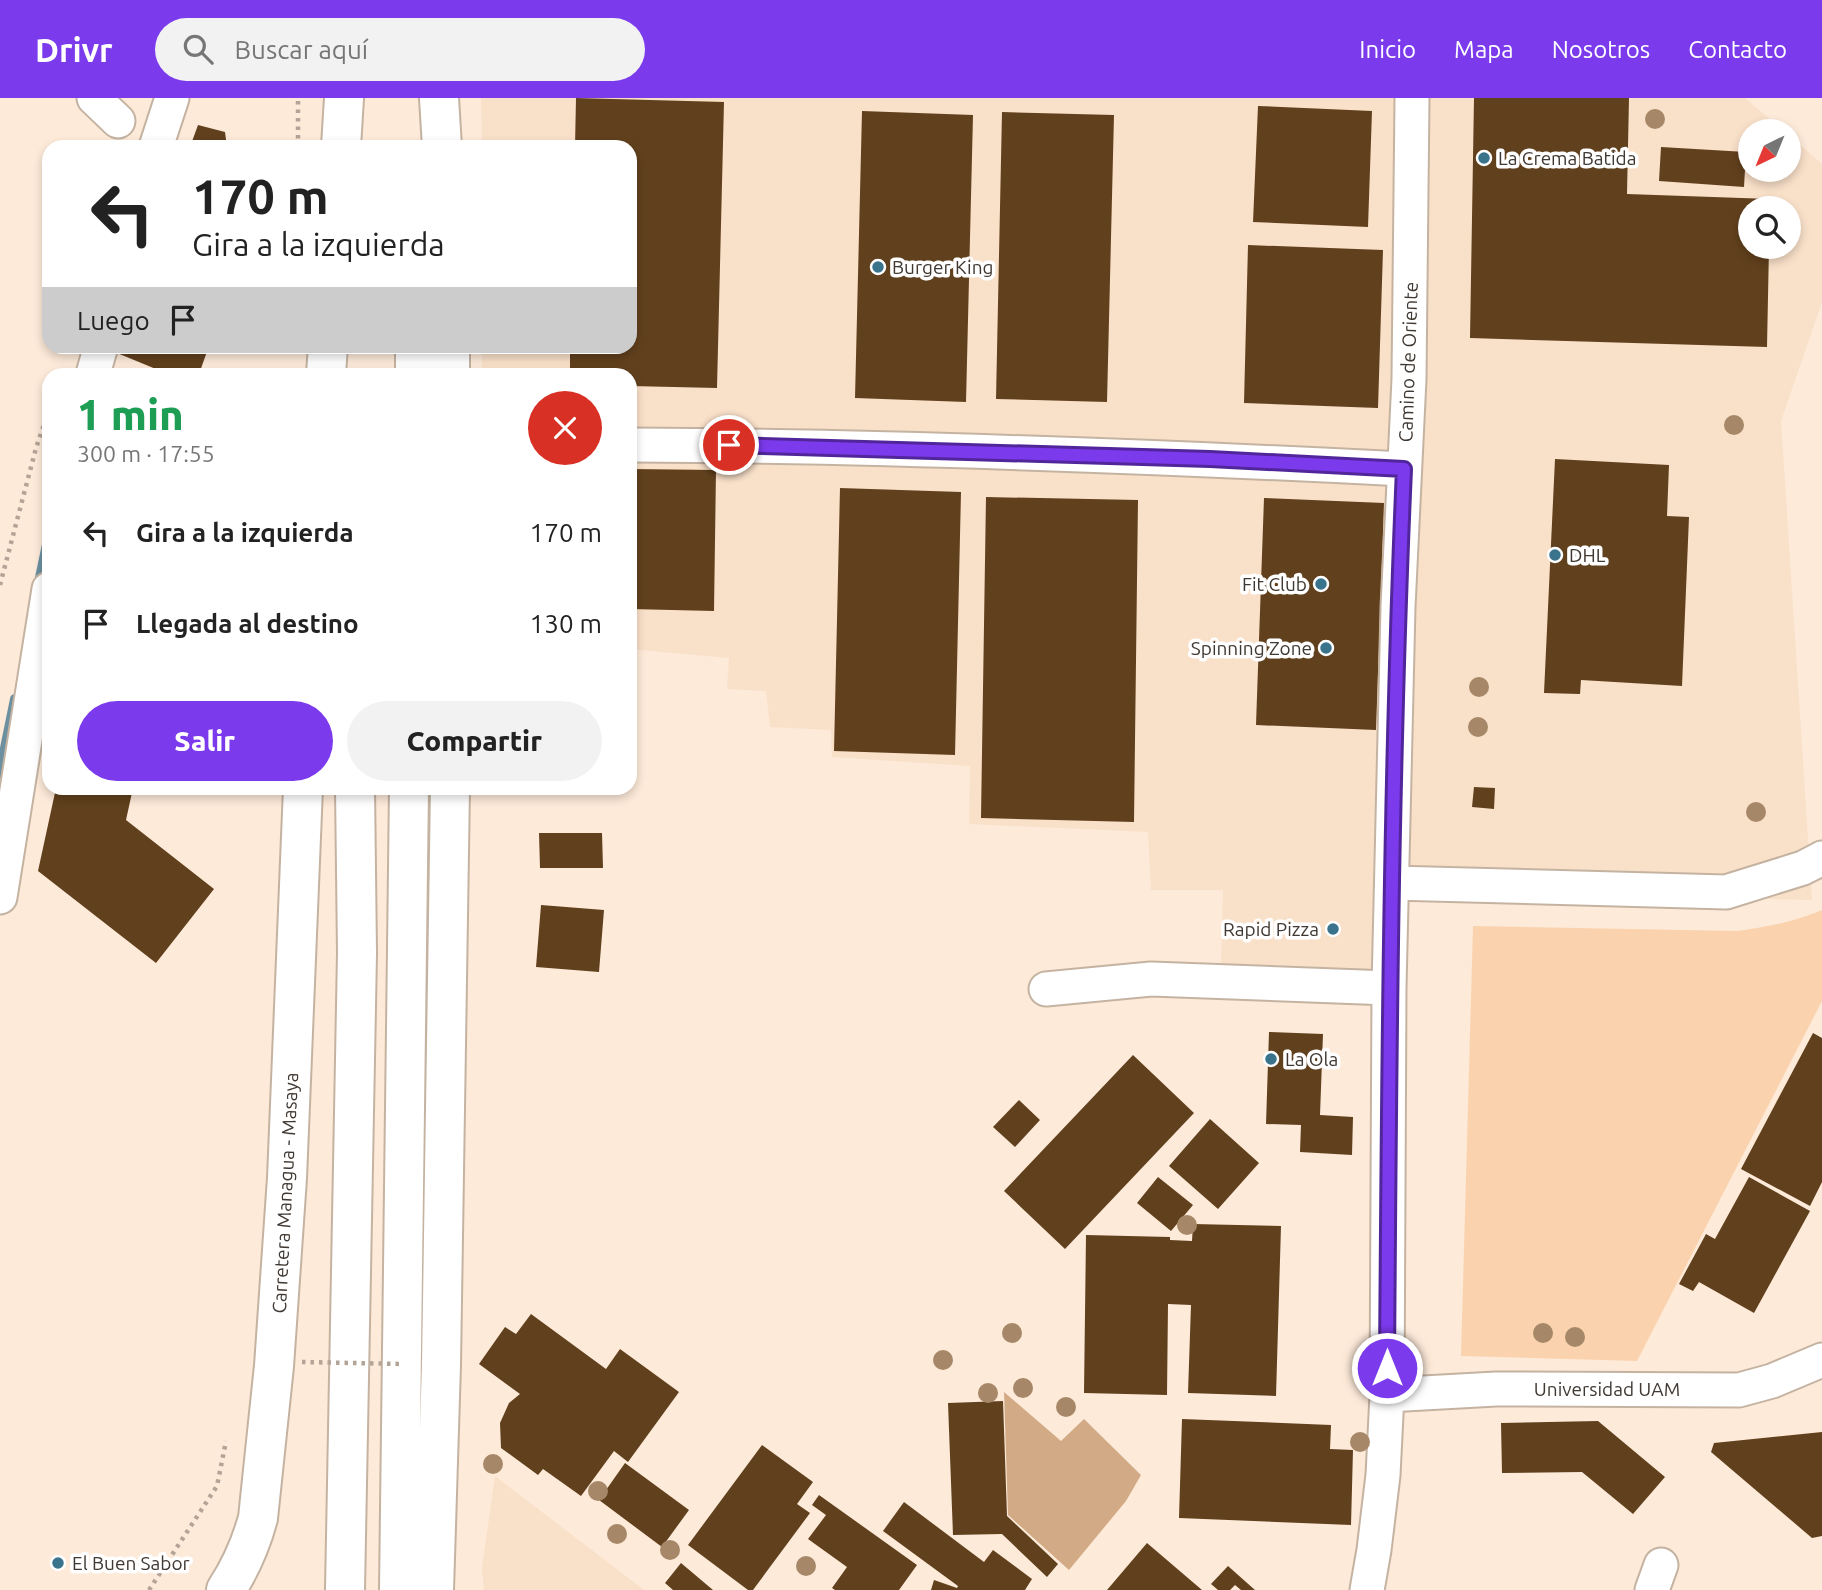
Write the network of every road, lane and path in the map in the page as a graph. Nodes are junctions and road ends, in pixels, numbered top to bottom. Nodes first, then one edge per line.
1 (94, 98) edge
2 (172, 98) edge
3 (298, 98) edge
4 (346, 98) edge
5 (427, 98) edge
6 (439, 98) edge
7 (1412, 98) edge
8 (118, 121) dead end
9 (158, 140) edge
10 (298, 140) edge
11 (342, 140) edge
12 (348, 140) edge
13 (425, 140) edge
14 (442, 140) edge
15 (42, 431) edge
16 (637, 445) edge
17 (1404, 469) junction
18 (0, 585) edge
19 (42, 634) edge
20 (303, 795) edge
21 (355, 795) edge
22 (409, 795) edge
23 (450, 795) edge
24 (1822, 858) edge
25 (1392, 883) junction
26 (0, 897) edge
27 (1390, 988) junction
28 (1046, 989) dead end
29 (1822, 1360) edge
30 (302, 1362) dead end
31 (402, 1364) dead end
32 (1387, 1395) junction
33 (227, 1436) dead end
34 (149, 1590) edge
35 (226, 1590) edge
36 (345, 1590) edge
37 (399, 1590) edge
38 (434, 1590) edge
39 (1367, 1590) edge

1 - 8 street
2 - 9 street
3 - 10 path
4 - 11 highway
4 - 12 highway
5 - 13 highway
6 - 14 highway
7 - 17 street, Camino de Oriente
15 - 18 path
16 - 17 street
17 - 25 street, Camino de Oriente
19 - 26 street
20 - 35 highway, Carretera Managua - Masaya
21 - 36 highway
22 - 37 highway
23 - 38 highway
24 - 25 street
25 - 27 street, Camino de Oriente
27 - 28 street
27 - 32 street, Camino de Oriente
29 - 32 street, Universidad UAM
30 - 31 path, bridge
32 - 39 street, Camino de Oriente
33 - 34 path

